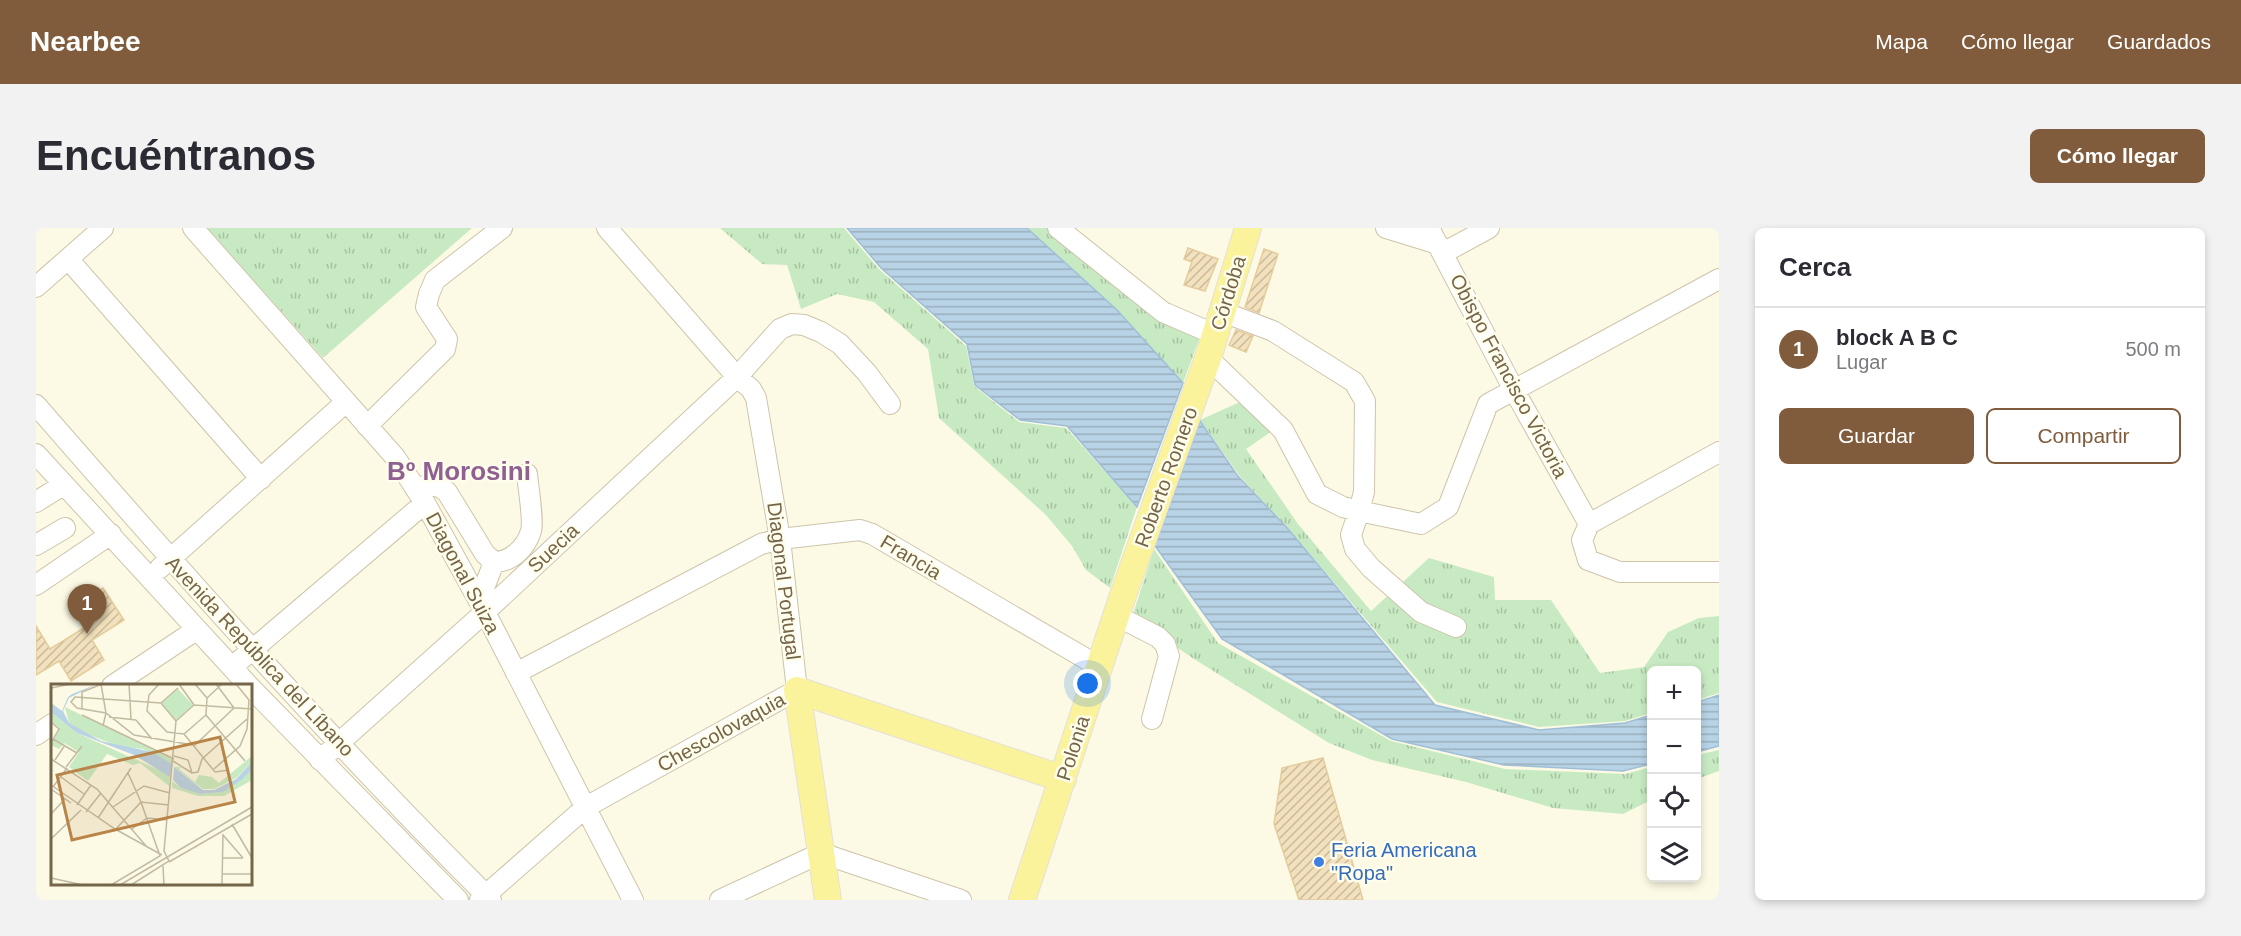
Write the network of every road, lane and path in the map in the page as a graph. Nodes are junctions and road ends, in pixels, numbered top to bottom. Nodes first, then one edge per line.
1 (104, 228) edge
2 (193, 228) edge
3 (502, 228) edge
4 (607, 228) edge
5 (1058, 228) edge
6 (1248, 228) edge
7 (1386, 228) edge
8 (1489, 228) edge
9 (1437, 242) edge
10 (68, 259) junction
11 (1719, 279) edge
12 (36, 287) edge
13 (1215, 335) junction
14 (737, 377) junction
15 (1514, 390) junction
16 (346, 402) junction
17 (36, 405) edge
18 (890, 405) dead end
19 (367, 426) junction
20 (1719, 453) edge
21 (36, 454) edge
22 (527, 474) dead end
23 (261, 479) junction
24 (63, 485) junction
25 (420, 495) junction
26 (36, 502) edge
27 (1359, 511) junction
28 (1588, 524) junction
29 (65, 528) dead end
30 (111, 534) junction
31 (780, 539) junction
32 (36, 545) edge
33 (170, 560) junction
34 (494, 562) junction
35 (1719, 572) edge
36 (151, 576) junction
37 (36, 585) edge
38 (482, 606) junction
39 (1120, 606) junction
40 (1456, 627) dead end
41 (196, 630) junction
42 (254, 649) junction
43 (232, 667) junction
44 (1100, 667) junction
45 (516, 673) junction
46 (115, 684) edge
47 (248, 684) edge
48 (252, 688) edge
49 (797, 690) junction
50 (1152, 720) dead end
51 (51, 725) edge
52 (36, 735) edge
53 (340, 743) junction
54 (320, 760) junction
55 (1063, 779) junction
56 (586, 807) junction
57 (821, 853) junction
58 (486, 898) edge
59 (458, 900) edge
60 (633, 900) edge
61 (720, 900) edge
62 (828, 900) edge
63 (961, 900) edge
64 (1022, 900) edge

1 - 10 street
2 - 16 street, Diagonal Suiza
3 - 19 street
4 - 14 street, Diagonal Portugal
5 - 13 street
6 - 13 main road, Córdoba
7 - 9 street
8 - 9 street
9 - 15 street, Obispo Francisco Victoria
10 - 12 street
10 - 23 street
11 - 15 street
13 - 27 street
13 - 27 street
13 - 39 main road, Roberto Romero
14 - 18 street, Suecia
14 - 31 street, Diagonal Portugal
14 - 38 street, Suecia
15 - 27 street
15 - 28 street, Obispo Francisco Victoria
16 - 19 street, Diagonal Suiza
16 - 23 street
17 - 33 street, Avenida República del Líbano
19 - 25 street, Diagonal Suiza
20 - 28 street
21 - 24 street, Avenida República del Líbano
22 - 34 street
23 - 33 street
24 - 26 street
24 - 30 street, Avenida República del Líbano
25 - 34 street
25 - 38 street, Diagonal Suiza
25 - 42 street
27 - 40 street
28 - 35 street
29 - 32 street
30 - 36 street, Avenida República del Líbano
30 - 37 street
31 - 44 street, Francia
31 - 45 street, Francia
31 - 49 street, Diagonal Portugal
33 - 36 street
33 - 42 street, Avenida República del Líbano
34 - 38 street
36 - 41 street, Avenida República del Líbano
38 - 45 street, Diagonal Suiza
38 - 53 street, Suecia
39 - 44 main road, Polonia
39 - 50 street
41 - 43 street, Avenida República del Líbano
41 - 46 street
42 - 43 street
42 - 53 street, Avenida República del Líbano
43 - 47 street, Avenida República del Líbano
44 - 55 main road, Polonia
45 - 56 street, Diagonal Suiza
48 - 54 street, Avenida República del Líbano
49 - 55 main road, Chescolovaquia
49 - 56 street, Chescolovaquia
49 - 57 main road, Diagonal Portugal
51 - 52 street
53 - 54 street, Suecia
53 - 58 street, Avenida República del Líbano
54 - 59 street, Avenida República del Líbano
55 - 64 main road, Polonia
56 - 58 street, Chescolovaquia
56 - 60 street, Diagonal Suiza
57 - 61 street
57 - 62 main road, Diagonal Portugal
57 - 63 street

